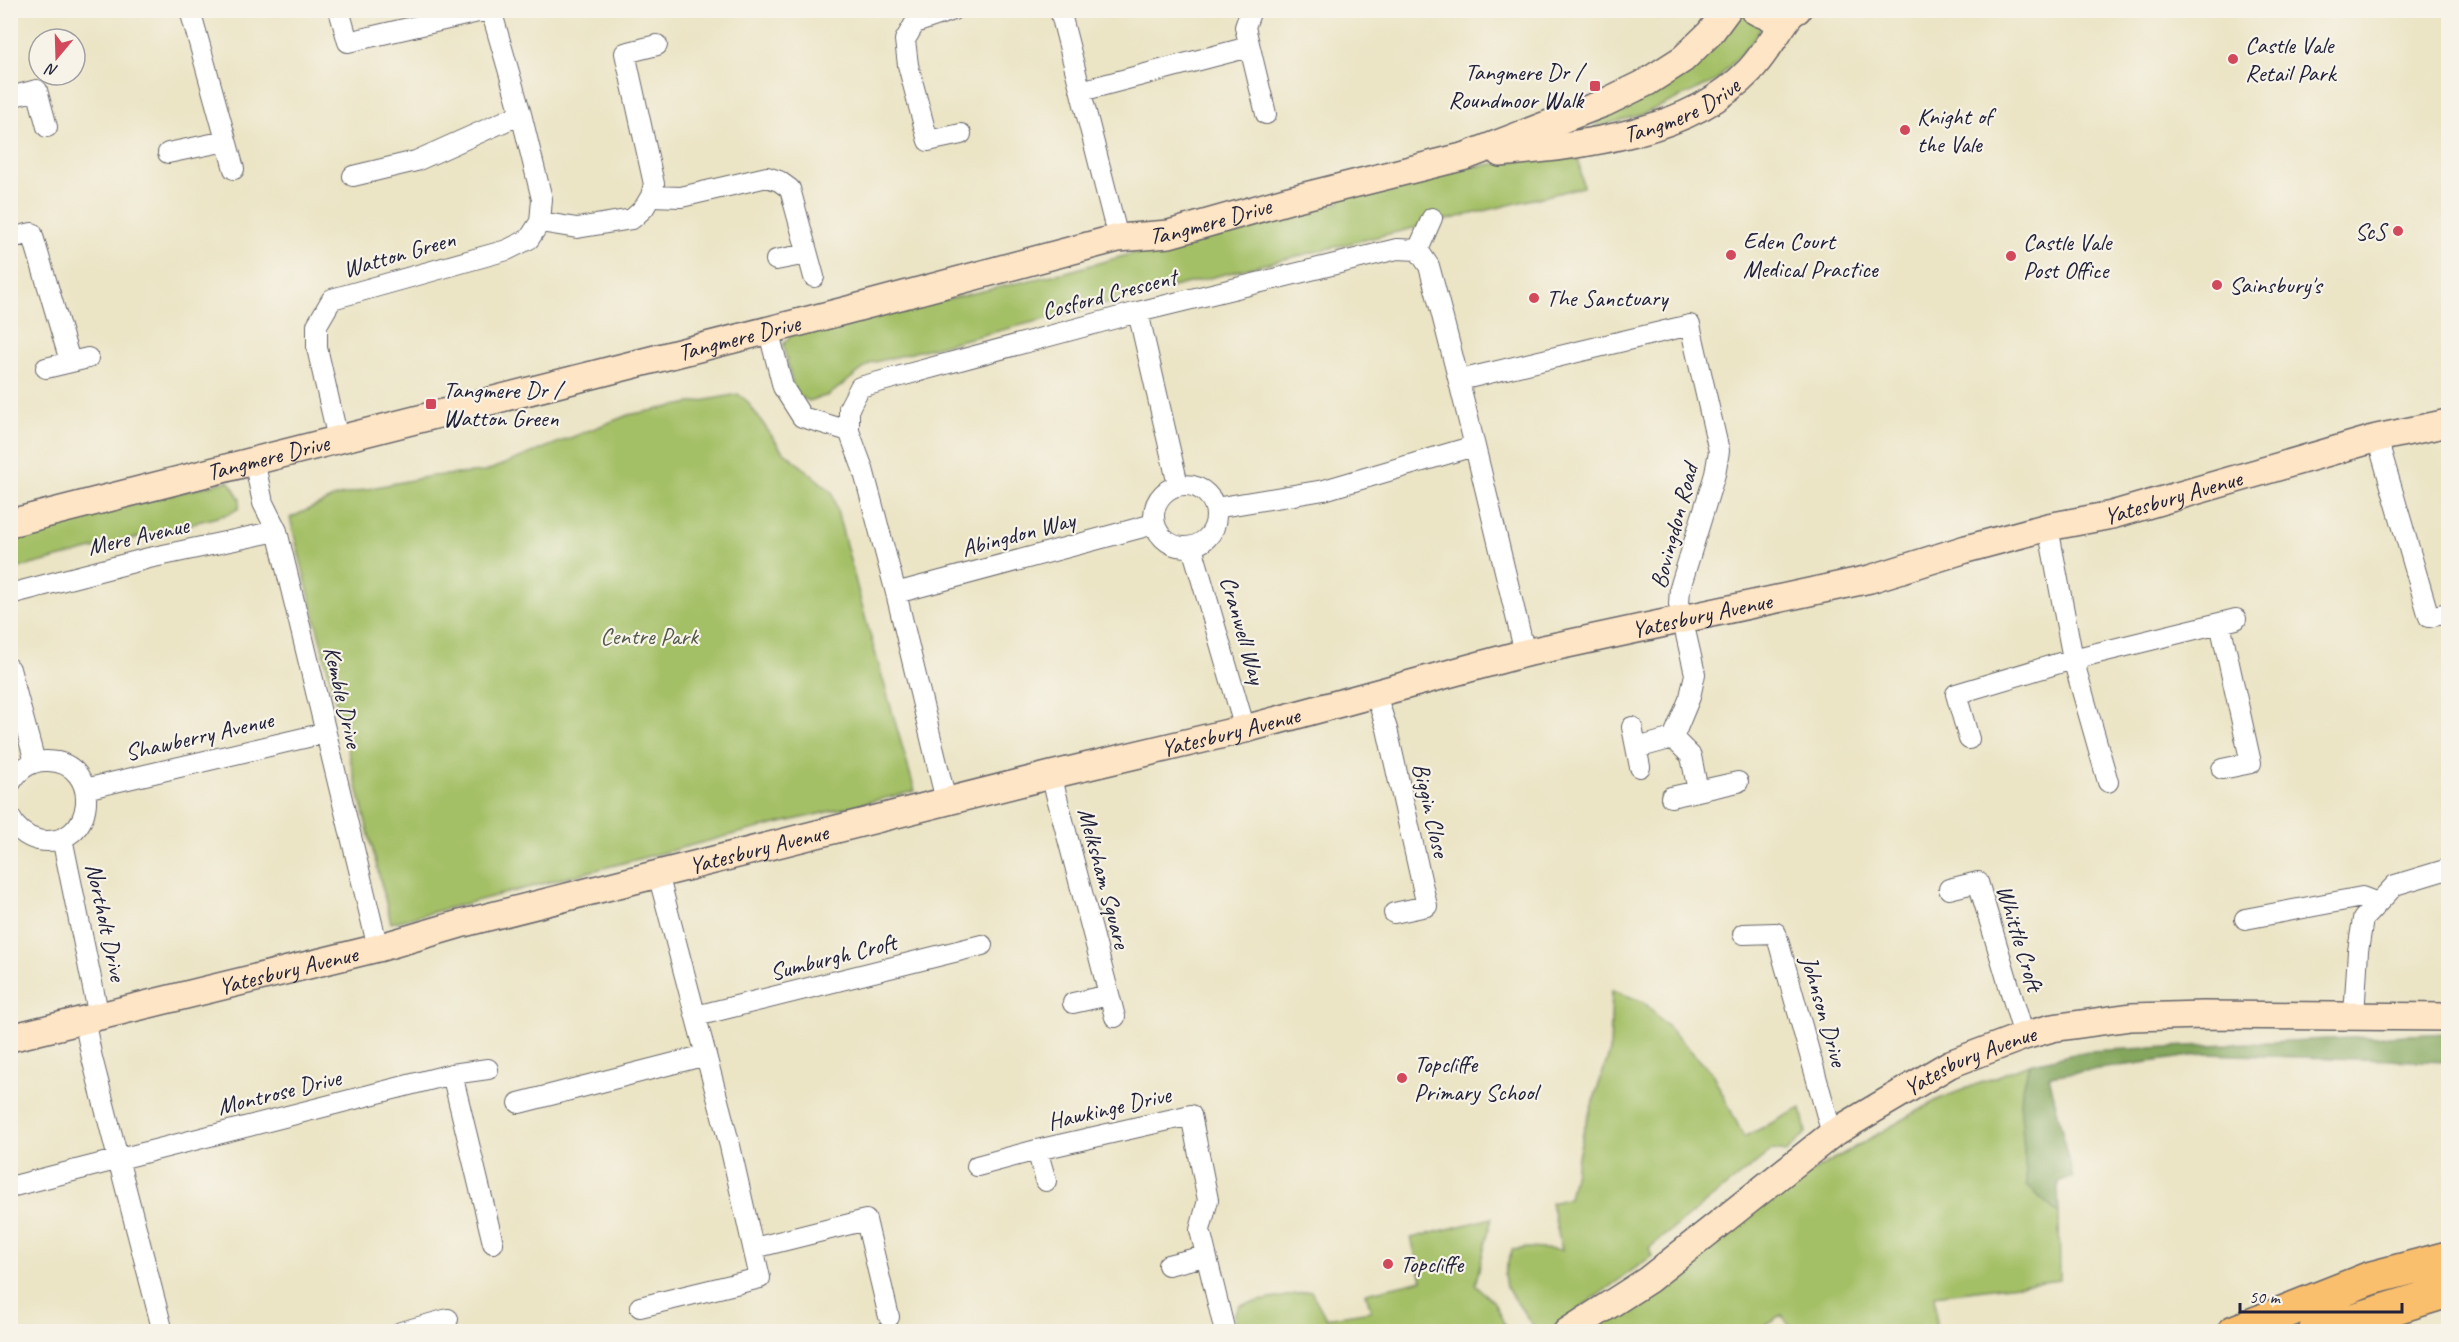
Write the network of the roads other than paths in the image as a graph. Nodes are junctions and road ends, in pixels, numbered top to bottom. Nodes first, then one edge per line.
1 (190, 10) edge
2 (339, 10) edge
3 (489, 10) edge
4 (953, 10) edge
5 (1059, 10) edge
6 (1251, 10) edge
7 (1727, 10) edge
8 (1754, 10) edge
9 (1794, 13) edge
10 (657, 45) dead end
11 (1249, 46) junction
12 (1081, 91) junction
13 (10, 97) edge
14 (520, 114) junction
15 (1266, 114) dead end
16 (47, 127) dead end
17 (961, 134) dead end
18 (226, 141) junction
19 (168, 153) dead end
20 (1466, 156) junction
21 (234, 169) dead end
22 (353, 176) dead end
23 (651, 196) junction
24 (1432, 218) dead end
25 (540, 222) junction
26 (10, 238) edge
27 (1118, 238) junction
28 (1418, 250) junction
29 (807, 254) junction
30 (776, 260) dead end
31 (814, 277) dead end
32 (1138, 312) junction
33 (768, 329) junction
34 (46, 368) dead end
35 (1460, 380) junction
36 (2448, 423) edge
37 (849, 432) junction
38 (2377, 438) junction
39 (338, 439) junction
40 (1474, 446) junction
41 (254, 460) junction
42 (1178, 485) junction
43 (1215, 508) junction
44 (10, 523) edge
45 (1154, 524) junction
46 (2048, 527) junction
47 (277, 531) junction
48 (1192, 547) junction
49 (896, 593) junction
50 (10, 594) edge
51 (2448, 613) edge
52 (1682, 620) junction
53 (1525, 653) junction
54 (2073, 659) junction
55 (10, 669) edge
56 (1375, 692) junction
57 (1632, 727) dead end
58 (1245, 729) junction
59 (325, 733) junction
60 (1673, 738) junction
61 (1969, 739) dead end
62 (1637, 748) junction
63 (34, 762) junction
64 (1640, 767) dead end
65 (2222, 770) dead end
66 (1051, 774) junction
67 (1738, 782) dead end
68 (2108, 782) dead end
69 (10, 784) edge
70 (85, 789) junction
71 (1698, 791) junction
72 (1671, 798) dead end
73 (946, 801) junction
74 (10, 817) edge
75 (62, 838) junction
76 (2448, 869) edge
77 (658, 874) junction
78 (1949, 889) dead end
79 (2378, 903) junction
80 (1394, 913) dead end
81 (2245, 919) dead end
82 (1743, 934) dead end
83 (982, 945) dead end
84 (378, 948) junction
85 (1109, 995) junction
86 (1072, 1003) dead end
87 (696, 1016) junction
88 (2354, 1016) junction
89 (1115, 1017) dead end
90 (2448, 1017) edge
91 (92, 1018) junction
92 (2024, 1035) junction
93 (10, 1038) edge
94 (706, 1055) junction
95 (488, 1069) dead end
96 (452, 1074) junction
97 (519, 1103) dead end
98 (1832, 1134) junction
99 (1037, 1150) junction
100 (118, 1160) junction
101 (977, 1166) dead end
102 (1046, 1181) dead end
103 (10, 1187) edge
104 (493, 1243) dead end
105 (754, 1248) junction
106 (1205, 1256) junction
107 (2448, 1257) edge
108 (1168, 1265) dead end
109 (2448, 1291) edge
110 (640, 1307) dead end
111 (889, 1317) dead end
112 (448, 1319) dead end
113 (163, 1332) edge
114 (401, 1332) edge
115 (1226, 1332) edge
116 (1567, 1332) edge
117 (2234, 1332) edge
118 (2315, 1332) edge

1 - 18 street
2 - 3 street
3 - 14 street
4 - 17 street
5 - 12 street
6 - 11 street
7 - 20 street, Tangmere Drive
8 - 9 street
9 - 20 street, Tangmere Drive
10 - 23 street
11 - 12 street
11 - 15 street
12 - 27 street
13 - 16 street
14 - 22 street
14 - 25 street
18 - 19 street
18 - 21 street
20 - 27 street, Tangmere Drive
23 - 25 street
23 - 29 street
24 - 28 street
25 - 39 street, Watton Green
26 - 34 street
27 - 33 street, Tangmere Drive
28 - 32 street, Cosford Crescent
28 - 35 street
29 - 30 street
29 - 31 street
32 - 37 street, Cosford Crescent
32 - 42 street
33 - 37 street
33 - 39 street, Tangmere Drive
35 - 40 street
35 - 52 street, Bovingdon Road
36 - 38 street, Yatesbury Avenue
37 - 49 street, Cosford Crescent
38 - 46 street, Yatesbury Avenue
38 - 51 street
39 - 41 street, Tangmere Drive
40 - 43 street
40 - 53 street
41 - 44 street, Tangmere Drive
41 - 47 street, Kemble Drive
42 - 43 street
42 - 45 street
43 - 48 street
45 - 48 street
45 - 49 street, Abingdon Way
46 - 52 street, Yatesbury Avenue
46 - 54 street
47 - 50 street, Mere Avenue
47 - 59 street, Kemble Drive
48 - 58 street, Cranwell Way
49 - 73 street, Cosford Crescent
52 - 53 street, Yatesbury Avenue
52 - 60 street
53 - 56 street, Yatesbury Avenue
54 - 61 street
54 - 65 street
54 - 68 street
55 - 63 street
56 - 58 street, Yatesbury Avenue
56 - 80 street, Biggin Close
57 - 62 street
58 - 66 street, Yatesbury Avenue
59 - 70 street, Shawberry Avenue
59 - 84 street, Kemble Drive
60 - 62 street
60 - 71 street
62 - 64 street
63 - 69 street
63 - 70 street
66 - 73 street, Yatesbury Avenue
66 - 85 street, Melksham Square
67 - 71 street
70 - 75 street
71 - 72 street
73 - 77 street, Yatesbury Avenue
74 - 75 street
75 - 91 street, Northolt Drive
76 - 79 street
77 - 84 street, Yatesbury Avenue
77 - 87 street
78 - 92 street, Whittle Croft
79 - 81 street
79 - 88 street
82 - 98 street, Johnson Drive
83 - 87 street, Sumburgh Croft
84 - 91 street, Yatesbury Avenue
85 - 86 street
85 - 89 street, Melksham Square
87 - 94 street
88 - 90 street, Yatesbury Avenue
88 - 92 street, Yatesbury Avenue
91 - 93 street, Yatesbury Avenue
91 - 100 street, Northolt Drive
92 - 98 street, Yatesbury Avenue
94 - 97 street
94 - 105 street
95 - 96 street, Montrose Drive
96 - 100 street, Montrose Drive
96 - 104 street
98 - 116 street, Yatesbury Avenue
99 - 101 street, Hawkinge Drive
99 - 102 street, Hawkinge Drive
99 - 106 street, Hawkinge Drive
100 - 103 street, Montrose Drive
100 - 113 street, Northolt Drive
105 - 110 street
105 - 111 street
106 - 108 street
106 - 115 street, Hawkinge Drive
107 - 117 highway
109 - 118 highway
112 - 114 street

